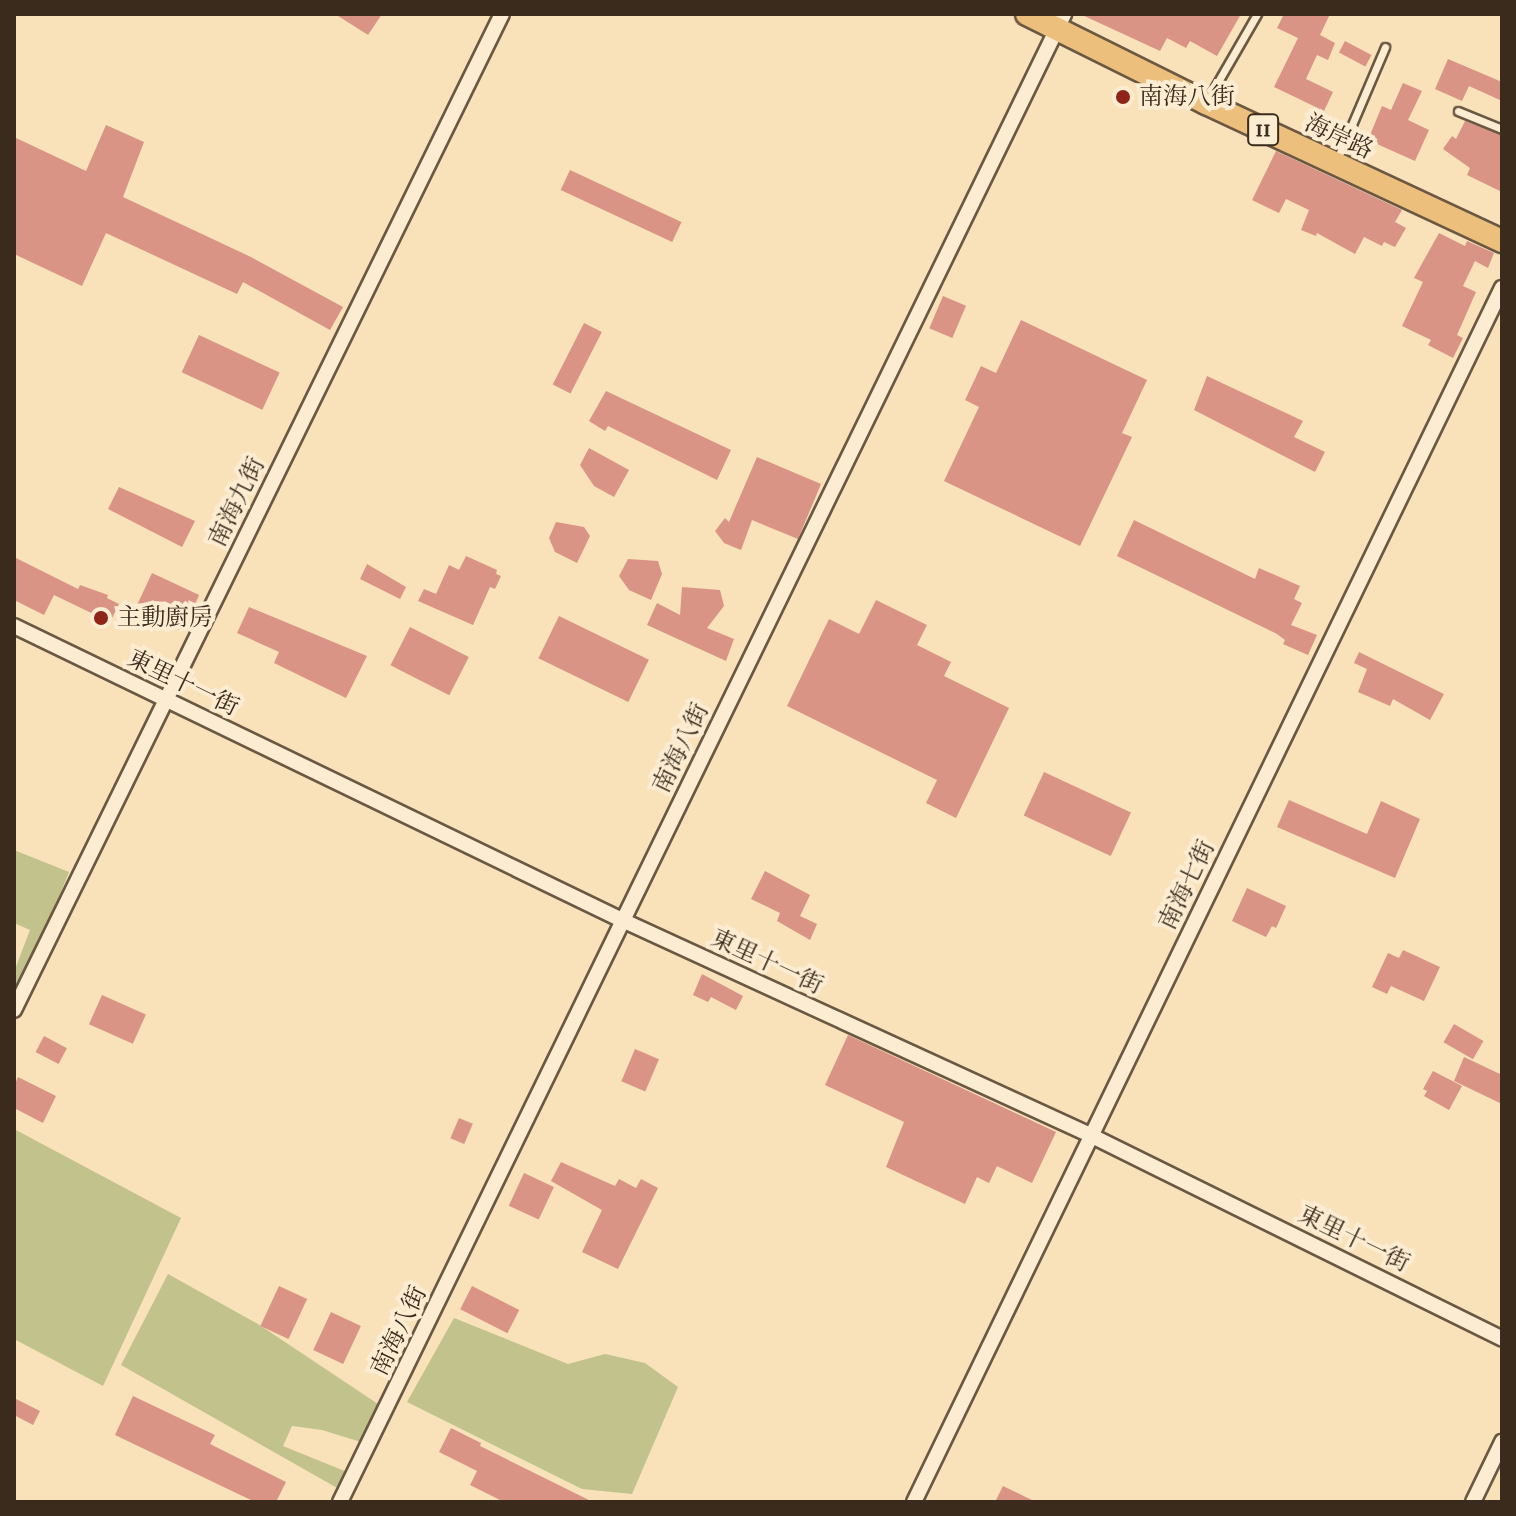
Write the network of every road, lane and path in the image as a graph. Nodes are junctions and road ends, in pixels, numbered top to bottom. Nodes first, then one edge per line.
1 (502, 14) edge
2 (1027, 14) edge
3 (1257, 14) edge
4 (1060, 21) edge
5 (1385, 47) dead end
6 (1206, 103) junction
7 (1458, 111) dead end
8 (1502, 129) edge
9 (1335, 164) junction
10 (1502, 241) edge
11 (1502, 288) edge
12 (14, 626) edge
13 (164, 699) junction
14 (622, 920) junction
15 (14, 1010) edge
16 (1090, 1135) junction
17 (1502, 1339) edge
18 (1502, 1442) edge
19 (340, 1502) edge
20 (914, 1502) edge
21 (1473, 1502) edge

1 - 13 street, 南海九街
2 - 4 main road, 海岸路 / 11
3 - 6 lane
4 - 6 main road, 海岸路 / 11
4 - 14 street, 南海八街
5 - 9 lane
6 - 9 main road, 海岸路 / 11
7 - 8 lane
9 - 10 main road, 海岸路 / 11
11 - 16 street, 南海七街
12 - 13 street, 東里十一街
13 - 14 street, 東里十一街
13 - 15 street, 南海九街
14 - 16 street, 東里十一街
14 - 19 street, 南海八街
16 - 17 street, 東里十一街
16 - 20 street, 南海七街
18 - 21 street

